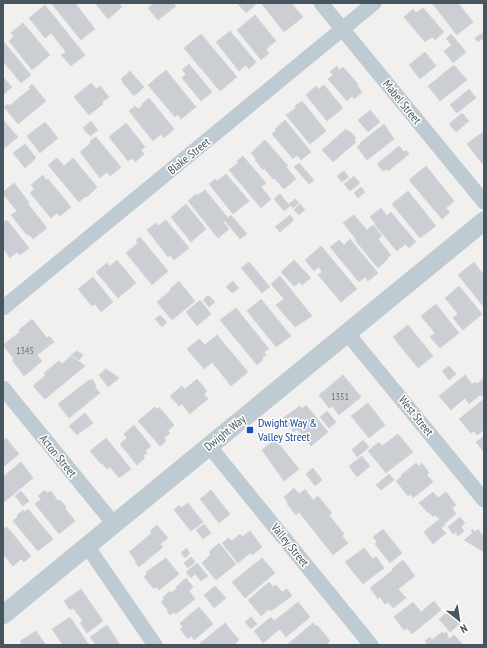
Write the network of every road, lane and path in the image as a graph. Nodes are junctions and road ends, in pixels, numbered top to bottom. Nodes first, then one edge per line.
1 (321, 3) edge
2 (374, 3) edge
3 (342, 29) junction
4 (484, 202) edge
5 (484, 221) edge
6 (3, 308) edge
7 (347, 333) junction
8 (3, 388) edge
9 (209, 446) junction
10 (484, 500) edge
11 (114, 524) junction
12 (87, 546) junction
13 (3, 615) edge
14 (155, 645) edge
15 (371, 645) edge

1 - 3 street, Mabel Street
2 - 3 street, Blake Street
3 - 4 street, Mabel Street
3 - 6 street, Blake Street
5 - 7 street, Dwight Way
7 - 9 street, Dwight Way
7 - 10 street, West Street
8 - 11 street, Acton Street
9 - 11 street, Dwight Way
9 - 15 street, Valley Street
11 - 12 street, Dwight Way
12 - 13 street, Dwight Way
12 - 14 street

